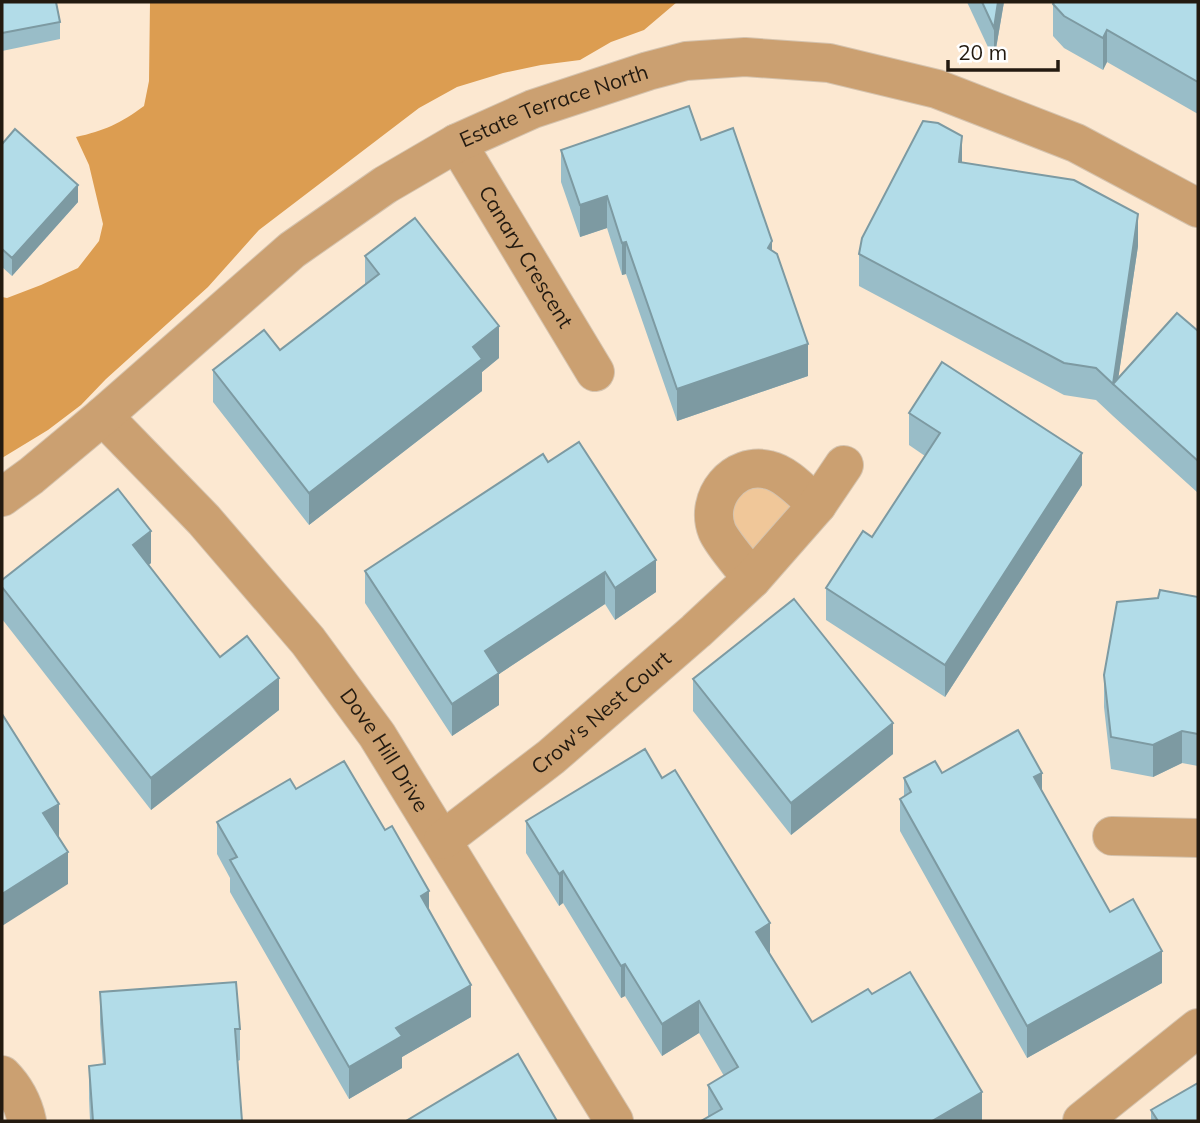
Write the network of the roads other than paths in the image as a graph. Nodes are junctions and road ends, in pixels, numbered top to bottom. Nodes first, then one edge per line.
1 (457, 143) junction
2 (1198, 208) edge
3 (595, 372) dead end
4 (103, 416) junction
5 (844, 465) dead end
6 (2, 497) edge
7 (817, 505) junction
8 (752, 579) junction
9 (1112, 836) dead end
10 (1198, 838) edge
11 (443, 840) junction
12 (1198, 1028) edge
13 (2, 1075) edge
14 (27, 1121) edge
15 (614, 1121) edge
16 (1082, 1121) edge

1 - 2 street, Estate Terrace North
1 - 3 street, Canary Crescent
1 - 4 street, Estate Terrace North
4 - 6 street, Estate Terrace North
4 - 11 street, Dove Hill Drive
5 - 7 street, Crow's Nest Court
7 - 8 street, Crow's Nest Court
7 - 8 street
8 - 11 street, Crow's Nest Court
9 - 10 street
11 - 15 street, Dove Hill Drive
12 - 16 street
13 - 14 street

